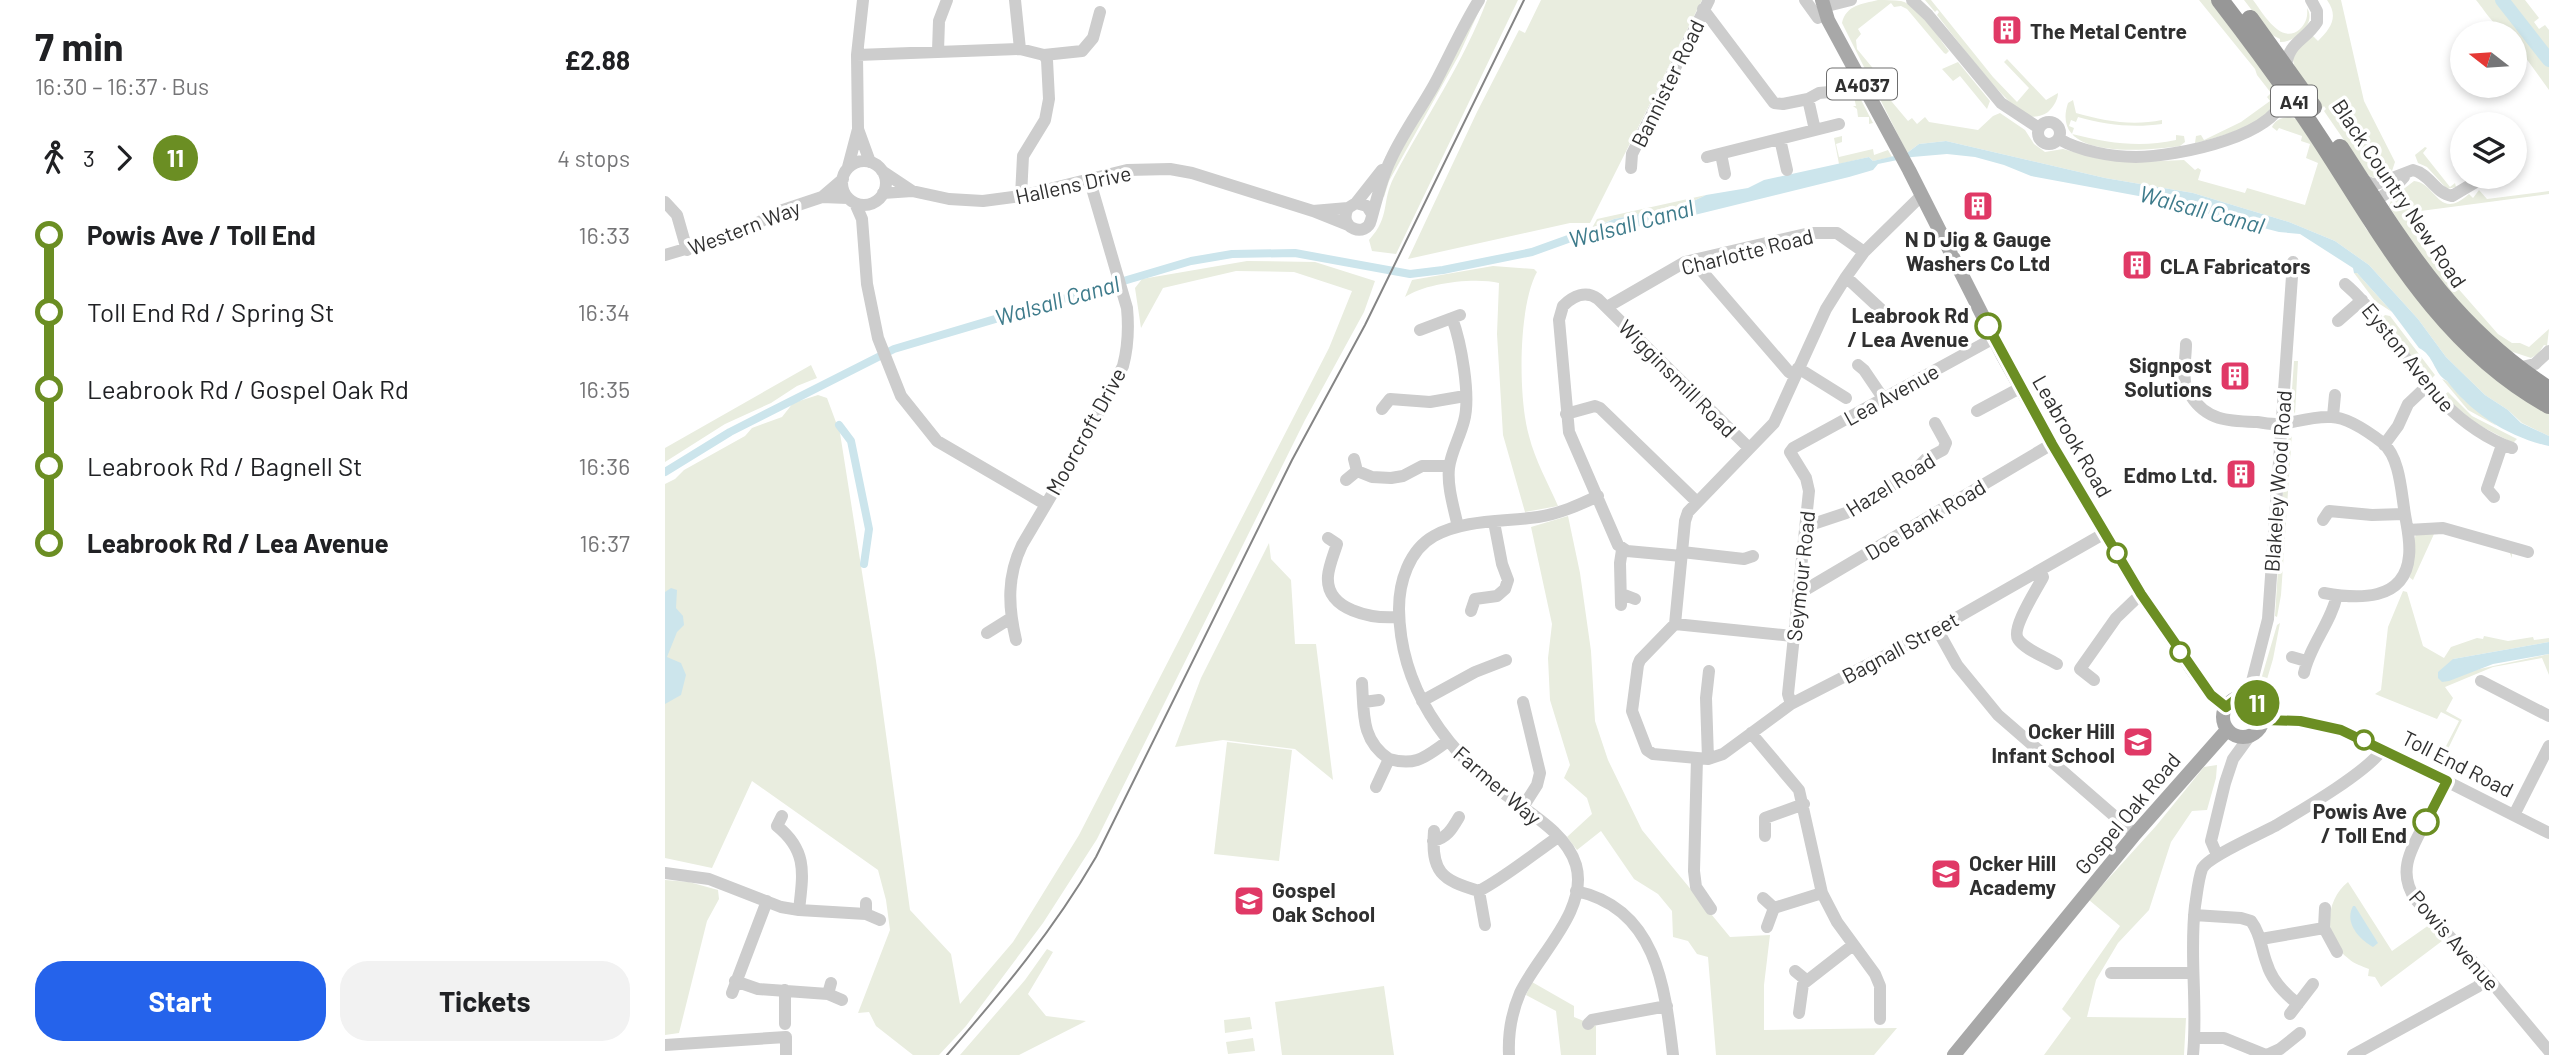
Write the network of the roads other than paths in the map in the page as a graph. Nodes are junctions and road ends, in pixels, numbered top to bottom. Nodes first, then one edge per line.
1 (863, 0) edge
2 (947, 0) edge
3 (1014, 0) edge
4 (1805, 0) edge
5 (1851, 0) edge
6 (1912, 0) edge
7 (2220, 0) edge
8 (2235, 0) edge
9 (2311, 0) edge
10 (1474, 3) edge
11 (1706, 4) edge
12 (1824, 6) edge
13 (1100, 12) dead end
14 (2265, 39) junction
15 (2294, 44) junction
16 (1020, 49) junction
17 (938, 51) junction
18 (857, 55) junction
19 (1044, 55) junction
20 (2286, 67) junction
21 (1860, 81) junction
22 (2285, 87) junction
23 (1808, 99) junction
24 (2302, 112) junction
25 (2273, 115) junction
26 (1839, 124) dead end
27 (858, 129) junction
28 (1815, 130) junction
29 (1780, 139) junction
30 (1391, 158) junction
31 (870, 162) junction
32 (1631, 168) dead end
33 (1787, 170) dead end
34 (882, 171) junction
35 (846, 173) junction
36 (1725, 174) dead end
37 (2406, 174) junction
38 (1089, 178) junction
39 (2354, 181) junction
40 (2464, 189) edge
41 (912, 191) junction
42 (1921, 195) junction
43 (1021, 196) junction
44 (822, 197) junction
45 (880, 197) junction
46 (851, 200) junction
47 (2382, 201) junction
48 (665, 202) edge
49 (1352, 205) junction
50 (1313, 211) junction
51 (1372, 214) junction
52 (1348, 225) junction
53 (865, 244) junction
54 (687, 250) junction
55 (1864, 252) junction
56 (665, 255) edge
57 (1697, 260) junction
58 (2293, 262) dead end
59 (1846, 277) junction
60 (2345, 284) dead end
61 (2362, 300) junction
62 (1607, 307) junction
63 (1887, 315) dead end
64 (2338, 321) dead end
65 (1420, 330) dead end
66 (1994, 338) junction
67 (2186, 344) dead end
68 (2548, 352) edge
69 (1858, 365) dead end
70 (2517, 368) junction
71 (1797, 372) junction
72 (2427, 386) junction
73 (2020, 388) junction
74 (2549, 389) edge
75 (2335, 395) dead end
76 (1465, 396) junction
77 (1386, 398) dead end
78 (1846, 398) dead end
79 (1883, 398) junction
80 (2549, 405) edge
81 (1977, 411) dead end
82 (1566, 414) junction
83 (2333, 416) junction
84 (1935, 423) dead end
85 (2281, 424) junction
86 (2052, 444) junction
87 (2385, 445) junction
88 (1749, 449) junction
89 (1790, 452) joint
90 (1449, 466) junction
91 (1346, 480) dead end
92 (2485, 493) dead end
93 (1598, 496) junction
94 (1696, 501) junction
95 (1045, 504) junction
96 (2327, 510) dead end
97 (2404, 514) junction
98 (1494, 522) junction
99 (1806, 524) junction
100 (1458, 527) junction
101 (2408, 530) junction
102 (2105, 533) junction
103 (1337, 542) dead end
104 (1622, 550) junction
105 (2528, 552) dead end
106 (1682, 554) junction
107 (1753, 556) dead end
108 (2040, 570) junction
109 (1798, 591) junction
110 (2141, 594) junction
111 (1635, 599) dead end
112 (1472, 600) dead end
113 (1399, 617) junction
114 (1011, 618) junction
115 (1675, 624) junction
116 (1937, 629) junction
117 (987, 633) dead end
118 (1794, 636) junction
119 (1016, 640) dead end
120 (2292, 657) dead end
121 (1506, 660) dead end
122 (2080, 669) junction
123 (1710, 670) dead end
124 (2094, 680) dead end
125 (2481, 681) dead end
126 (1362, 683) dead end
127 (2248, 697) junction
128 (1379, 700) dead end
129 (1422, 701) junction
130 (1364, 702) junction
131 (1524, 702) dead end
132 (1791, 704) junction
133 (2226, 707) junction
134 (2549, 716) edge
135 (2264, 720) junction
136 (2227, 730) junction
137 (1751, 733) junction
138 (2249, 737) junction
139 (1448, 741) junction
140 (2549, 746) edge
141 (2383, 749) junction
142 (1389, 759) junction
143 (1703, 759) junction
144 (1375, 777) dead end
145 (2447, 781) junction
146 (1804, 804) junction
147 (1523, 807) junction
148 (2514, 815) junction
149 (1459, 817) dead end
150 (775, 824) dead end
151 (2549, 833) edge
152 (2135, 834) junction
153 (1765, 836) dead end
154 (1558, 837) junction
155 (1433, 839) junction
156 (1419, 845) dead end
157 (2217, 855) junction
158 (665, 873) edge
159 (1479, 891) junction
160 (1576, 891) junction
161 (1822, 892) junction
162 (1763, 898) dead end
163 (767, 901) junction
164 (1774, 908) junction
165 (2325, 908) dead end
166 (1711, 909) dead end
167 (799, 910) junction
168 (2194, 915) junction
169 (880, 920) dead end
170 (1485, 925) dead end
171 (1767, 927) dead end
172 (2325, 928) junction
173 (2261, 939) junction
174 (1853, 945) junction
175 (2337, 952) dead end
176 (1795, 971) dead end
177 (2111, 973) dead end
178 (2193, 973) junction
179 (2488, 978) junction
180 (1806, 980) junction
181 (2312, 984) dead end
182 (785, 990) junction
183 (842, 1000) dead end
184 (1667, 1006) junction
185 (1799, 1013) dead end
186 (1879, 1022) dead end
187 (2294, 1023) junction
188 (785, 1024) dead end
189 (1588, 1024) dead end
190 (2195, 1038) junction
191 (665, 1045) edge
192 (2232, 1048) edge
193 (2549, 1051) edge
194 (786, 1055) edge
195 (1509, 1055) edge
196 (1673, 1055) edge
197 (1954, 1055) edge
198 (2193, 1055) edge
199 (2266, 1055) edge
200 (2353, 1055) edge

1 - 18 street
2 - 17 street
3 - 16 street
4 - 12 street
5 - 12 street
6 - 25 street
7 - 22 highway, Black Country New Road / A41
8 - 14 highway, Black Country New Road / A41
9 - 15 street
10 - 30 street
11 - 23 street
11 - 32 street, Bannister Road
12 - 21 main road, A4037
13 - 19 street
14 - 15 street
14 - 20 highway, Black Country New Road / A41
15 - 20 street
16 - 17 street
16 - 19 street
17 - 18 street
18 - 27 street
19 - 43 street
20 - 39 highway, Black Country New Road / A41
21 - 23 street
21 - 42 main road, Leabrook Road / A4037
22 - 24 highway, Black Country New Road / A41
22 - 25 street
23 - 28 street
24 - 25 street
24 - 39 highway, Black Country New Road / A41
26 - 28 street
27 - 31 street
27 - 35 street
28 - 29 street
29 - 33 street
29 - 36 street
30 - 49 street
30 - 51 street
31 - 34 street
31 - 35 street
34 - 41 street, Hallens Drive
34 - 45 street
35 - 44 street, Western Way
35 - 46 street
37 - 39 street
37 - 40 street
37 - 47 street
38 - 43 street, Hallens Drive
38 - 50 street, Hallens Drive
38 - 95 street, Moorcroft Drive
39 - 47 highway, Black Country New Road / A41
39 - 80 highway, Black Country New Road / A41
41 - 43 street, Hallens Drive
41 - 45 street, Hallens Drive
42 - 55 street
42 - 66 main road, Leabrook Road / A4037
44 - 46 street, Western Way
44 - 54 street, Western Way
45 - 46 street
45 - 53 street
46 - 53 street
47 - 70 highway, Black Country New Road / A41
48 - 54 street
49 - 50 street, Hallens Drive
49 - 51 street
49 - 52 street
50 - 52 street, Hallens Drive
51 - 52 street
53 - 95 street
54 - 56 street, Western Way
55 - 57 street, Charlotte Road
55 - 59 street
57 - 62 street, Charlotte Road
57 - 71 street
58 - 85 street, Blakeley Wood Road
59 - 63 street
59 - 71 street
60 - 61 street, Eyston Avenue
61 - 64 street
61 - 72 street, Eyston Avenue
62 - 82 street
62 - 88 street, Wigginsmill Road
65 - 76 street
66 - 73 main road, Leabrook Road / A4037
66 - 79 street, Lea Avenue
67 - 85 street
68 - 70 street
68 - 74 street
69 - 79 street
70 - 74 highway, Black Country New Road / A41
71 - 78 street
71 - 88 street
72 - 87 street
72 - 92 street, Eyston Avenue
73 - 81 street
73 - 86 main road, Leabrook Road / A4037
75 - 83 street
76 - 77 street
76 - 90 street
79 - 89 street, Lea Avenue
82 - 93 street
82 - 94 street
83 - 85 street
83 - 87 street
84 - 99 street, Hazel Road
85 - 127 street, Blakeley Wood Road
86 - 102 main road, Leabrook Road / A4037
86 - 109 street, Doe Bank Road
87 - 97 street
88 - 94 street
89 - 99 street, Seymour Road
90 - 91 street
90 - 100 street
93 - 98 street, Farmer Way
93 - 104 street
94 - 106 street
95 - 114 street, Moorcroft Drive
96 - 97 street
97 - 101 street
98 - 100 street, Farmer Way
98 - 112 street
99 - 109 street, Seymour Road
100 - 113 street, Farmer Way
101 - 105 street
101 - 120 street
102 - 108 street, Bagnall Street
102 - 110 main road, Leabrook Road / A4037
103 - 113 street
104 - 106 street
104 - 111 street
106 - 107 street
106 - 115 street
108 - 116 street, Bagnall Street
108 - 122 street
109 - 118 street, Seymour Road
110 - 122 street
110 - 133 main road, Leabrook Road / A4037
113 - 129 street, Farmer Way
114 - 117 street
114 - 119 street, Moorcroft Drive
115 - 118 street
115 - 143 street
116 - 132 street, Bagnall Street
116 - 152 street
118 - 132 street, Seymour Road
121 - 129 street
122 - 124 street
123 - 143 street
125 - 134 street
126 - 130 street
127 - 133 main road
127 - 135 main road
128 - 130 street
129 - 139 street, Farmer Way
130 - 142 street
131 - 147 street
132 - 137 street, Bagnall Street
133 - 136 main road
135 - 138 main road
135 - 141 street, Toll End Road
136 - 138 main road
136 - 152 main road, Gospel Oak Road
137 - 143 street, Bagnall Street
137 - 146 street
138 - 157 street
139 - 142 street
139 - 147 street, Farmer Way
140 - 148 street
141 - 145 street, Toll End Road
141 - 157 street
142 - 144 street
143 - 166 street
145 - 148 street, Toll End Road
145 - 179 street, Powis Avenue
146 - 153 street
146 - 161 street
147 - 154 street, Farmer Way
148 - 151 street, Toll End Road
149 - 155 street
150 - 167 street
152 - 197 main road, Gospel Oak Road
154 - 159 street
154 - 160 street, Farmer Way
155 - 156 street
155 - 159 street
157 - 168 street
158 - 163 street
159 - 170 street
160 - 184 street
160 - 195 street, Farmer Way
161 - 164 street
161 - 174 street
162 - 164 street
163 - 167 street
163 - 182 street
164 - 171 street
165 - 172 street
167 - 169 street
168 - 173 street
168 - 178 street
172 - 173 street
172 - 175 street
173 - 187 street
174 - 180 street
174 - 186 street
176 - 180 street
177 - 178 street
178 - 190 street
179 - 193 street, Powis Avenue
179 - 200 street
180 - 185 street
181 - 187 street
182 - 183 street
182 - 188 street
184 - 189 street
184 - 196 street
187 - 199 street
190 - 192 street
190 - 198 street
191 - 194 street
192 - 199 street

